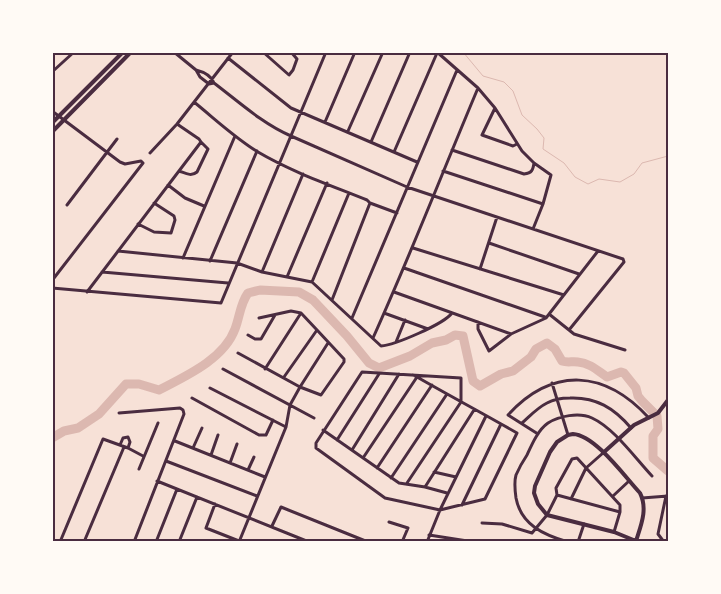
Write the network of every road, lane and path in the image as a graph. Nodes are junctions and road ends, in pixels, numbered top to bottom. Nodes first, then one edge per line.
1 (74, 52) edge
2 (123, 52) edge
3 (131, 52) edge
4 (174, 52) edge
5 (233, 52) edge
6 (291, 52) edge
7 (326, 52) edge
8 (355, 52) edge
9 (382, 52) edge
10 (410, 52) edge
11 (264, 53) edge
12 (437, 53) edge
13 (117, 58) junction
14 (228, 58) junction
15 (122, 62) junction
16 (54, 69) edge
17 (196, 70) junction
18 (457, 70) junction
19 (212, 79) junction
20 (214, 83) junction
21 (209, 84) junction
22 (478, 88) junction
23 (194, 102) junction
24 (495, 108) junction
25 (52, 111) edge
26 (301, 112) junction
27 (59, 116) junction
28 (64, 120) junction
29 (325, 122) junction
30 (52, 123) edge
31 (178, 124) junction
32 (348, 131) junction
33 (52, 132) edge
34 (235, 136) junction
35 (291, 136) junction
36 (117, 139) dead end
37 (201, 142) junction
38 (371, 142) junction
39 (517, 144) junction
40 (452, 150) junction
41 (257, 151) junction
42 (394, 152) junction
43 (107, 153) junction
44 (150, 153) dead end
45 (417, 162) junction
46 (279, 163) junction
47 (534, 163) junction
48 (179, 170) junction
49 (443, 170) junction
50 (304, 174) junction
51 (327, 183) junction
52 (168, 185) junction
53 (408, 188) junction
54 (349, 193) junction
55 (432, 196) junction
56 (154, 203) junction
57 (370, 203) junction
58 (543, 204) junction
59 (67, 205) dead end
60 (204, 206) junction
61 (397, 212) junction
62 (497, 217) junction
63 (138, 224) junction
64 (533, 229) junction
65 (489, 243) junction
66 (413, 248) junction
67 (118, 251) junction
68 (598, 251) junction
69 (183, 258) junction
70 (210, 260) junction
71 (237, 263) junction
72 (404, 268) junction
73 (480, 269) junction
74 (102, 272) junction
75 (262, 272) junction
76 (579, 274) junction
77 (287, 277) junction
78 (54, 278) edge
79 (312, 282) junction
80 (228, 283) junction
81 (52, 288) edge
82 (87, 292) junction
83 (394, 292) junction
84 (564, 296) junction
85 (332, 300) junction
86 (301, 313) junction
87 (384, 313) junction
88 (452, 313) junction
89 (549, 314) junction
90 (275, 315) junction
91 (259, 318) dead end
92 (352, 318) junction
93 (546, 318) junction
94 (405, 320) junction
95 (478, 322) junction
96 (428, 329) junction
97 (316, 330) junction
98 (569, 330) junction
99 (511, 334) junction
100 (248, 335) dead end
101 (373, 338) junction
102 (328, 343) junction
103 (395, 343) junction
104 (625, 350) dead end
105 (238, 353) dead end
106 (223, 369) dead end
107 (265, 369) junction
108 (379, 374) junction
109 (399, 374) junction
110 (415, 376) junction
111 (284, 377) junction
112 (552, 383) junction
113 (432, 385) junction
114 (300, 387) junction
115 (210, 388) dead end
116 (446, 394) junction
117 (192, 398) dead end
118 (557, 399) junction
119 (668, 400) edge
120 (461, 402) junction
121 (290, 405) junction
122 (475, 409) junction
123 (119, 413) dead end
124 (486, 416) junction
125 (562, 417) junction
126 (650, 417) junction
127 (314, 418) dead end
128 (272, 420) junction
129 (158, 423) dead end
130 (522, 423) junction
131 (502, 424) junction
132 (286, 427) junction
133 (202, 428) dead end
134 (631, 428) junction
135 (323, 430) junction
136 (538, 434) junction
137 (218, 435) dead end
138 (568, 435) junction
139 (618, 439) junction
140 (337, 440) junction
141 (174, 441) junction
142 (238, 444) dead end
143 (124, 446) junction
144 (193, 448) junction
145 (352, 450) junction
146 (603, 453) junction
147 (211, 455) junction
148 (143, 456) junction
149 (254, 457) dead end
150 (363, 458) junction
151 (166, 461) junction
152 (230, 462) junction
153 (377, 468) junction
154 (586, 468) junction
155 (139, 469) dead end
156 (248, 470) junction
157 (434, 472) junction
158 (652, 476) dead end
159 (265, 477) junction
160 (456, 477) junction
161 (391, 478) junction
162 (157, 481) junction
163 (629, 481) junction
164 (407, 483) junction
165 (425, 487) junction
166 (177, 489) junction
167 (448, 494) junction
168 (557, 495) junction
169 (257, 496) junction
170 (613, 496) junction
171 (667, 496) edge
172 (197, 497) junction
173 (642, 498) junction
174 (571, 499) junction
175 (215, 504) junction
176 (461, 506) junction
177 (440, 510) junction
178 (620, 512) junction
179 (547, 515) junction
180 (248, 518) junction
181 (389, 522) dead end
182 (482, 523) dead end
183 (584, 524) junction
184 (272, 526) junction
185 (536, 529) junction
186 (614, 532) junction
187 (429, 535) junction
188 (447, 540) edge
189 (239, 541) edge
190 (463, 541) edge
191 (636, 541) edge
192 (60, 542) edge
193 (84, 542) edge
194 (134, 542) edge
195 (156, 542) edge
196 (180, 542) edge
197 (309, 542) edge
198 (368, 542) edge
199 (402, 542) edge
200 (427, 542) edge
201 (474, 542) edge
202 (568, 542) edge
203 (578, 542) edge
204 (664, 542) edge

1 - 16 street
2 - 13 street
3 - 15 street
4 - 17 street
5 - 14 street
6 - 11 street
7 - 26 street
8 - 29 street
9 - 32 street
10 - 38 street
12 - 18 street
12 - 42 street
13 - 15 street
13 - 27 street
14 - 19 street
14 - 26 street
15 - 28 street
17 - 19 street
17 - 21 street
18 - 22 street
18 - 45 street
19 - 20 street
19 - 21 street
20 - 21 street
20 - 35 street
21 - 23 street
22 - 24 street
22 - 40 street
23 - 31 street
23 - 34 street
24 - 39 street
24 - 39 street
25 - 27 street
26 - 29 street
26 - 35 street
27 - 28 street
27 - 30 street
28 - 33 street
28 - 43 street
29 - 32 street
31 - 37 street
31 - 44 street
32 - 38 street
34 - 41 street
34 - 60 street
35 - 46 street
35 - 53 street
36 - 43 street
37 - 48 street
37 - 48 street
38 - 42 street
39 - 47 street
40 - 47 street
40 - 49 street
41 - 46 street
41 - 70 street
42 - 45 street
43 - 59 street
43 - 78 street
45 - 53 street
46 - 50 street
46 - 71 street
47 - 58 street
48 - 52 street
49 - 55 street
49 - 58 street
50 - 51 street
50 - 75 street
51 - 54 street
51 - 77 street
52 - 56 street
52 - 60 street
53 - 55 street
53 - 61 street
54 - 57 street
54 - 79 street
55 - 62 street
55 - 66 street
56 - 63 street
56 - 63 street
57 - 61 street
57 - 85 street
58 - 64 street
60 - 69 street
61 - 92 street
62 - 64 street
62 - 65 street
63 - 67 street
64 - 68 street
65 - 73 street
65 - 76 street
66 - 72 street
66 - 73 street
67 - 69 street
67 - 74 street
68 - 76 street
68 - 98 street
69 - 70 street
70 - 71 street
71 - 75 street
71 - 80 street
72 - 83 street
72 - 93 street
73 - 84 street
74 - 80 street
74 - 82 street
75 - 77 street
76 - 84 street
77 - 79 street
79 - 85 street
80 - 82 street
81 - 82 street
83 - 87 street
83 - 88 street
84 - 89 street
85 - 92 street
86 - 90 street
86 - 97 street
86 - 107 street
87 - 94 street
87 - 101 street
88 - 95 street
88 - 96 street
89 - 93 street
89 - 98 street
90 - 91 street
90 - 100 street
92 - 101 street
93 - 99 street
94 - 96 street
94 - 103 street
95 - 99 street
95 - 99 street
96 - 103 street
97 - 102 street
97 - 111 street
98 - 104 street
101 - 103 street
102 - 114 street
102 - 114 street
105 - 107 street
106 - 121 street
107 - 111 street
108 - 109 street
108 - 135 street
108 - 140 street
109 - 110 street
109 - 145 street
110 - 113 street
110 - 120 street
110 - 150 street
111 - 114 street
112 - 118 street
112 - 126 street
112 - 130 street
113 - 116 street
113 - 153 street
114 - 121 street
115 - 128 street
116 - 120 street
116 - 161 street
117 - 128 street
118 - 125 street
118 - 130 street
118 - 134 street
119 - 126 street
120 - 122 street
120 - 164 street
121 - 127 street
121 - 132 street
122 - 124 street
122 - 157 street
123 - 141 street
124 - 131 street
124 - 160 street
125 - 136 street
125 - 138 street
125 - 139 street
126 - 134 street
128 - 132 street
129 - 148 street
130 - 136 street
131 - 176 street
131 - 176 street
132 - 159 street
133 - 144 street
134 - 139 street
135 - 140 street
135 - 177 street
136 - 185 street
137 - 147 street
138 - 146 street
138 - 179 street
139 - 146 street
139 - 158 street
140 - 145 street
141 - 144 street
141 - 151 street
142 - 152 street
143 - 148 street
143 - 192 street
143 - 193 street
144 - 147 street
145 - 150 street
146 - 154 street
146 - 163 street
147 - 152 street
148 - 155 street
149 - 156 street
150 - 153 street
151 - 162 street
151 - 169 street
152 - 156 street
153 - 161 street
154 - 168 street
154 - 170 street
154 - 174 street
156 - 159 street
157 - 160 street
157 - 165 street
159 - 169 street
160 - 167 street
161 - 164 street
162 - 166 street
162 - 194 street
163 - 170 street
163 - 173 street
164 - 165 street
165 - 167 street
166 - 172 street
166 - 195 street
167 - 177 street
168 - 174 street
168 - 179 street
169 - 180 street
170 - 178 street
171 - 173 street
171 - 204 street
172 - 175 street
172 - 196 street
173 - 191 street
174 - 178 street
175 - 180 street
175 - 189 street
176 - 177 street
177 - 187 street
178 - 186 street
179 - 183 street
179 - 185 street
180 - 184 street
180 - 189 street
181 - 199 street
182 - 185 street
183 - 186 street
183 - 203 street
184 - 197 street
184 - 198 street
185 - 202 street
186 - 191 street
187 - 188 street
187 - 200 street
188 - 190 street
190 - 201 street

